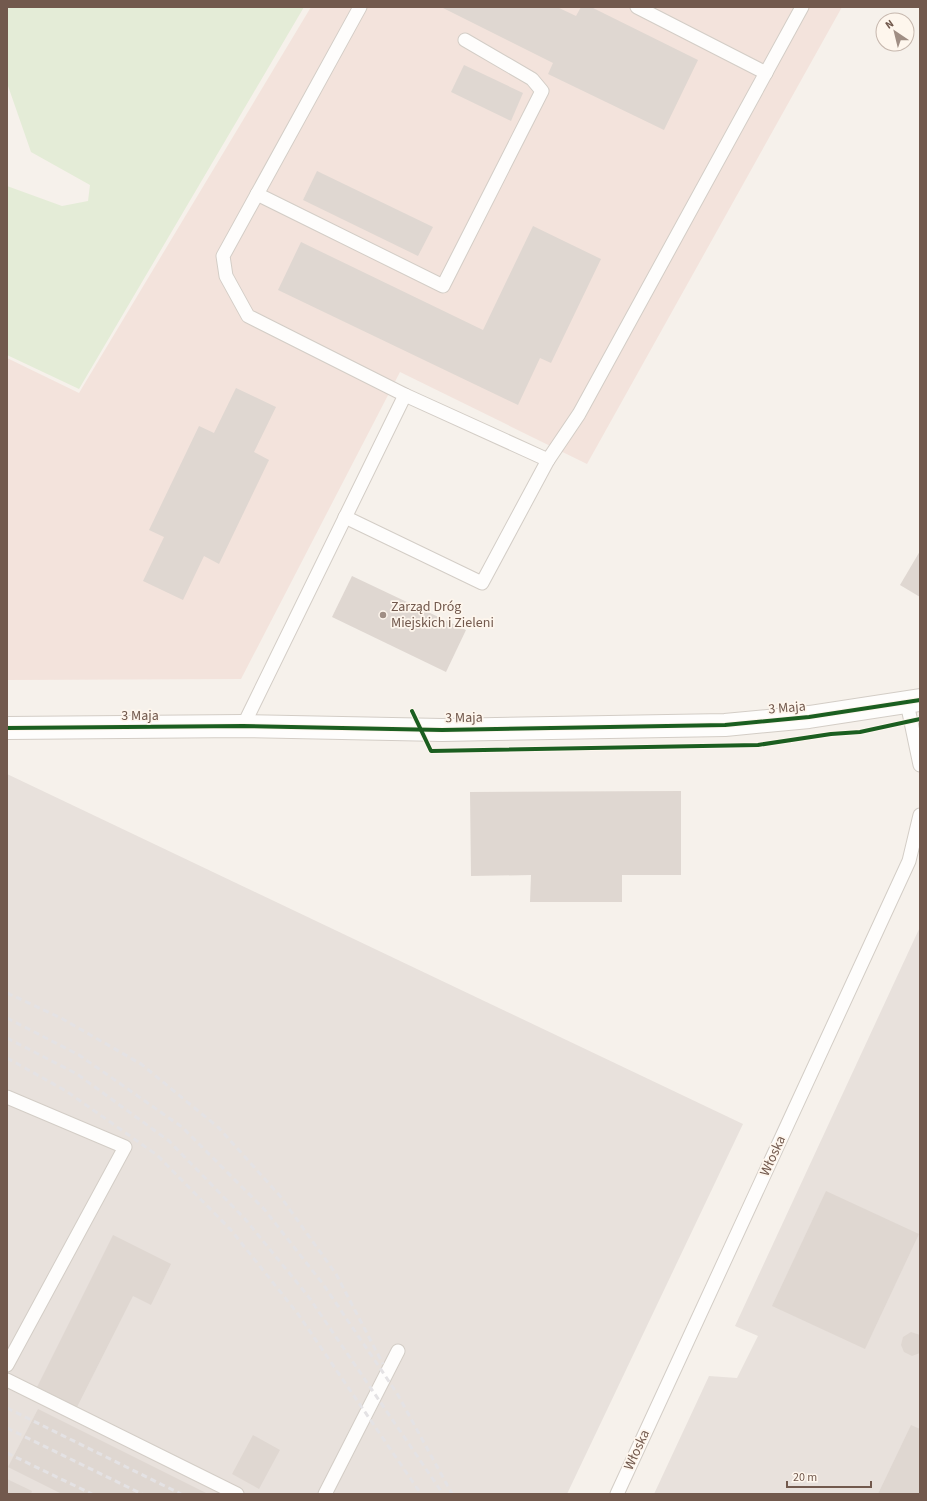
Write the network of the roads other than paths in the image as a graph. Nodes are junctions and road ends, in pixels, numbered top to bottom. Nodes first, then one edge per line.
1 (360, 7) edge
2 (637, 7) edge
3 (802, 7) edge
4 (465, 40) dead end
5 (766, 73) junction
6 (257, 194) junction
7 (405, 395) junction
8 (548, 460) junction
9 (345, 517) junction
10 (914, 701) edge
11 (243, 726) junction
12 (7, 728) edge
13 (920, 765) edge
14 (920, 815) edge
15 (7, 1097) edge
16 (398, 1351) dead end
17 (7, 1365) edge
18 (7, 1380) edge
19 (237, 1494) edge
20 (325, 1494) edge
21 (616, 1494) edge

1 - 6 lane
2 - 5 lane
3 - 5 lane
4 - 6 lane
5 - 8 lane
6 - 7 lane
7 - 8 lane
7 - 9 lane
8 - 9 lane
9 - 11 lane
10 - 11 street, 3 Maja
10 - 13 lane
11 - 12 street, 3 Maja
14 - 21 lane, Włoska
15 - 17 lane
16 - 20 lane
18 - 19 lane

